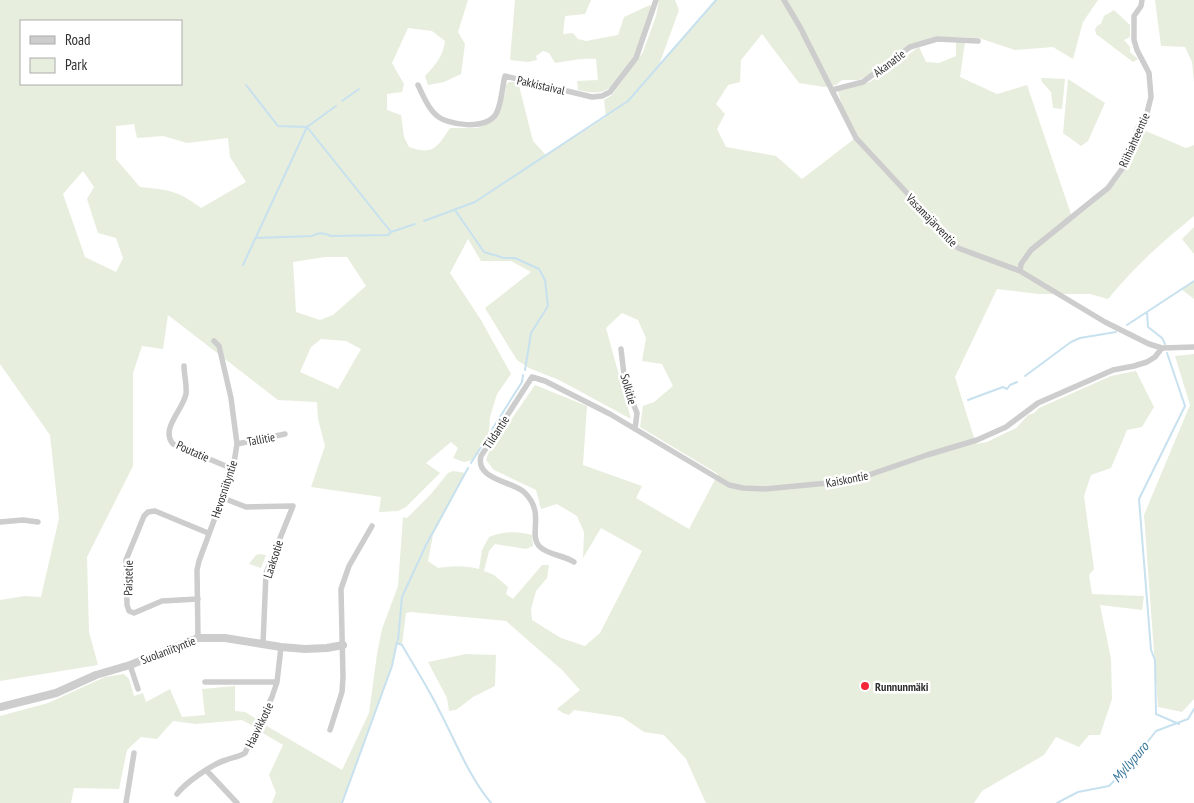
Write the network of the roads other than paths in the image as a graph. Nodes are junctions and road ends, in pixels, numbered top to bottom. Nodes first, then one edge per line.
1 (656, 0) edge
2 (784, 0) edge
3 (1142, 0) edge
4 (978, 41) dead end
5 (418, 85) dead end
6 (832, 90) junction
7 (1020, 271) junction
8 (214, 341) dead end
9 (1194, 347) edge
10 (1162, 348) junction
11 (621, 350) dead end
12 (184, 366) dead end
13 (532, 377) joint
14 (635, 429) junction
15 (284, 434) dead end
16 (237, 444) junction
17 (233, 468) junction
18 (223, 498) junction
19 (0, 522) edge
20 (38, 522) dead end
21 (372, 526) dead end
22 (208, 533) junction
23 (574, 562) dead end
24 (198, 599) junction
25 (198, 638) junction
26 (263, 644) junction
27 (342, 645) junction
28 (281, 647) junction
29 (130, 665) junction
30 (205, 682) dead end
31 (277, 682) junction
32 (138, 689) dead end
33 (0, 708) edge
34 (330, 730) dead end
35 (134, 753) dead end
36 (207, 770) junction
37 (177, 794) dead end
38 (126, 803) edge
39 (237, 803) edge

1 - 5 street, Pakkistaival
2 - 6 street, Vasamajärventie
3 - 7 street, Riihiahteentie
4 - 6 street, Akanatie
6 - 7 street, Vasamajärventie
7 - 10 street, Vasamajärventie
8 - 16 street, Hevosniityntie
9 - 10 street, Vasamajärventie
10 - 14 street, Kaiskontie
11 - 14 street, Solkitie
12 - 17 street, Poutatie
13 - 14 street, Kaiskontie
13 - 23 street, Tildantie
15 - 16 street, Tallitie
16 - 17 street, Hevosniityntie
17 - 18 street, Hevosniityntie
18 - 22 street, Hevosniityntie
18 - 26 street, Laaksotie
19 - 20 street
21 - 27 street
22 - 24 street, Hevosniityntie
22 - 24 street, Paistetie
24 - 25 street, Hevosniityntie
25 - 26 street, Suolaniityntie
25 - 29 street, Suolaniityntie
26 - 28 street, Suolaniityntie
27 - 28 street, Suolaniityntie
27 - 34 street
28 - 31 street, Haavikkotie
29 - 32 street
29 - 33 street, Suolaniityntie
30 - 31 street
31 - 36 street, Haavikkotie
35 - 38 street
36 - 37 street, Haavikkotie
36 - 39 street

